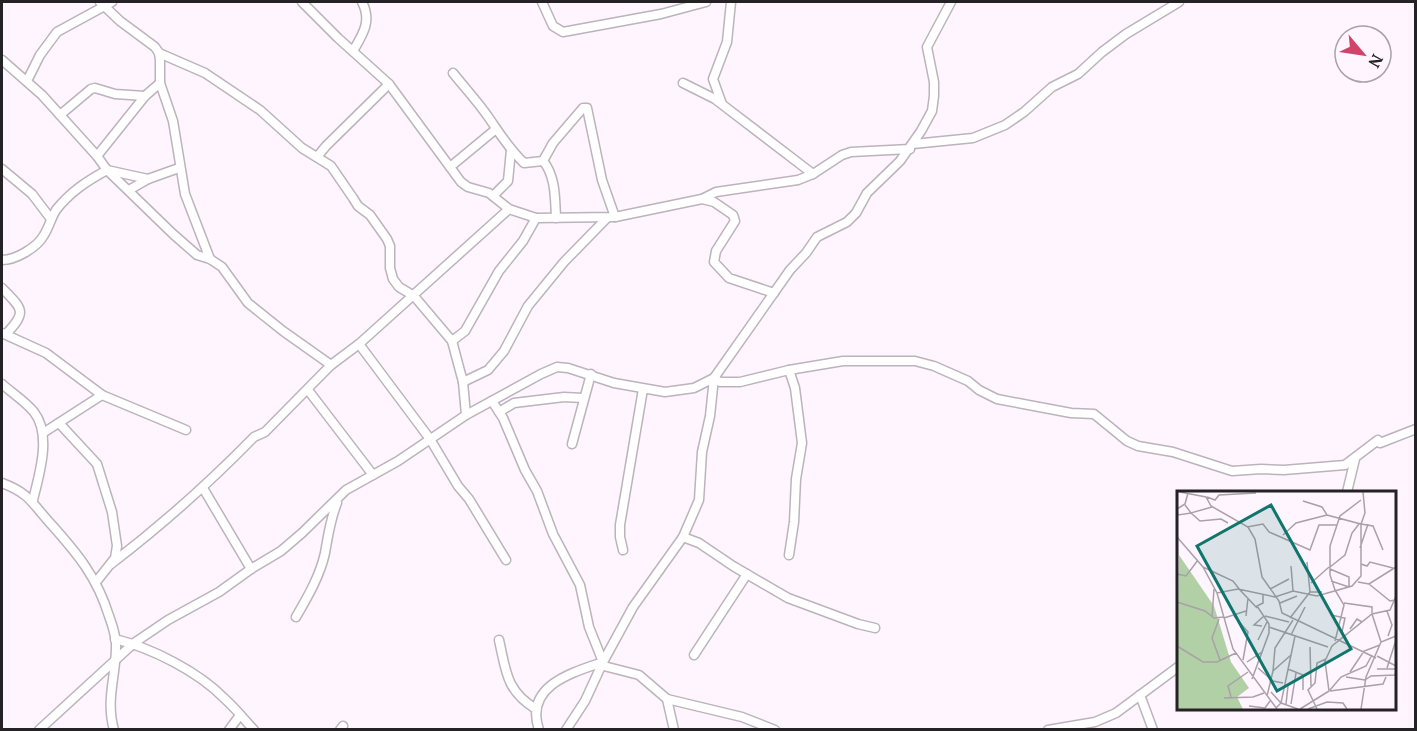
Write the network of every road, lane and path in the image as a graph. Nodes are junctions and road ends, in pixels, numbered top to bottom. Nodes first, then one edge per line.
1 (302, 2) edge
2 (362, 2) edge
3 (542, 2) edge
4 (706, 2) edge
5 (732, 2) edge
6 (951, 2) edge
7 (1179, 2) edge
8 (105, 3) edge
9 (353, 51) junction
10 (159, 53) junction
11 (2, 64) edge
12 (453, 73) dead end
13 (27, 81) junction
14 (160, 83) junction
15 (683, 83) dead end
16 (389, 84) junction
17 (145, 96) junction
18 (722, 105) junction
19 (60, 115) junction
20 (496, 129) junction
21 (911, 147) junction
22 (512, 150) junction
23 (97, 156) junction
24 (317, 157) junction
25 (543, 161) junction
26 (450, 167) junction
27 (180, 168) junction
28 (2, 169) edge
29 (107, 170) junction
30 (813, 174) junction
31 (148, 179) junction
32 (129, 190) junction
33 (493, 196) junction
34 (702, 199) junction
35 (509, 209) junction
36 (536, 218) junction
37 (556, 218) junction
38 (611, 218) junction
39 (51, 219) junction
40 (210, 259) junction
41 (4, 262) edge
42 (2, 288) edge
43 (774, 293) junction
44 (414, 297) junction
45 (4, 334) edge
46 (452, 341) junction
47 (359, 344) junction
48 (331, 364) junction
49 (789, 370) junction
50 (591, 374) junction
51 (714, 378) junction
52 (463, 382) junction
53 (2, 384) edge
54 (643, 389) junction
55 (308, 390) junction
56 (102, 395) junction
57 (584, 398) junction
58 (492, 401) junction
59 (499, 412) junction
60 (466, 416) junction
61 (59, 423) junction
62 (1416, 429) edge
63 (186, 430) dead end
64 (43, 433) junction
65 (430, 439) junction
66 (572, 444) dead end
67 (1355, 459) junction
68 (373, 475) junction
69 (2, 483) edge
70 (203, 488) junction
71 (1347, 491) edge
72 (340, 497) junction
73 (33, 501) junction
74 (683, 537) junction
75 (622, 550) dead end
76 (789, 555) dead end
77 (506, 560) dead end
78 (111, 564) junction
79 (251, 568) junction
80 (747, 574) junction
81 (96, 582) junction
82 (296, 617) dead end
83 (875, 627) dead end
84 (116, 639) junction
85 (500, 640) dead end
86 (134, 643) junction
87 (694, 655) dead end
88 (116, 658) junction
89 (602, 664) junction
90 (1177, 668) edge
91 (1140, 695) junction
92 (667, 699) junction
93 (536, 709) junction
94 (240, 715) junction
95 (39, 729) edge
96 (114, 729) edge
97 (229, 729) edge
98 (254, 729) edge
99 (539, 729) edge
100 (566, 729) edge
101 (674, 729) edge
102 (775, 729) edge
103 (1048, 729) edge
104 (1153, 729) edge

1 - 9 street
2 - 9 street
3 - 4 street
5 - 18 street
6 - 21 street
7 - 21 street
8 - 10 street
8 - 13 street
9 - 16 street
10 - 14 street
10 - 24 street
11 - 13 street
12 - 20 street
13 - 19 street
14 - 17 street
14 - 27 street
15 - 18 street
16 - 24 street
16 - 26 street
17 - 19 street
17 - 23 street
18 - 30 street
19 - 23 street
20 - 22 street
20 - 26 street
21 - 30 street
21 - 43 street
22 - 25 street
22 - 33 street
23 - 29 street
24 - 44 street
25 - 37 street
25 - 38 street
26 - 33 street
27 - 31 street
27 - 40 street
28 - 39 street
29 - 31 street
29 - 32 street
29 - 39 street
30 - 34 street
31 - 32 street
32 - 40 street
33 - 35 street
34 - 38 street
34 - 43 street
35 - 36 street
35 - 44 street
36 - 37 street
36 - 46 street
37 - 38 street
38 - 52 street
39 - 41 street
40 - 48 street
42 - 45 street
43 - 51 street
44 - 46 street
44 - 47 street
45 - 56 street
46 - 52 street
47 - 48 street
47 - 65 street
48 - 55 street
49 - 51 street
49 - 67 street
49 - 76 street
50 - 54 street
50 - 57 street
50 - 58 street
51 - 54 street
51 - 74 street
52 - 60 street
53 - 64 street
54 - 75 street
55 - 68 street
55 - 70 street
56 - 61 street
56 - 63 street
57 - 59 street
57 - 66 street
58 - 59 street
58 - 60 street
59 - 89 street
60 - 65 street
61 - 64 street
61 - 78 street
62 - 67 street
64 - 73 street
65 - 68 street
65 - 77 street
67 - 71 street
68 - 72 street
69 - 73 street
70 - 78 street
70 - 79 street
72 - 79 street
72 - 82 street
73 - 81 street
74 - 80 street
74 - 89 street
78 - 81 street
79 - 86 street
80 - 83 street
80 - 87 street
81 - 84 street
84 - 86 street
84 - 88 street
85 - 93 street
86 - 88 street
86 - 94 street
88 - 95 street
88 - 96 street
89 - 92 street
89 - 93 street
89 - 100 street
90 - 91 street
91 - 103 street
91 - 104 street
92 - 101 street
92 - 102 street
93 - 99 street
94 - 97 street
94 - 98 street

